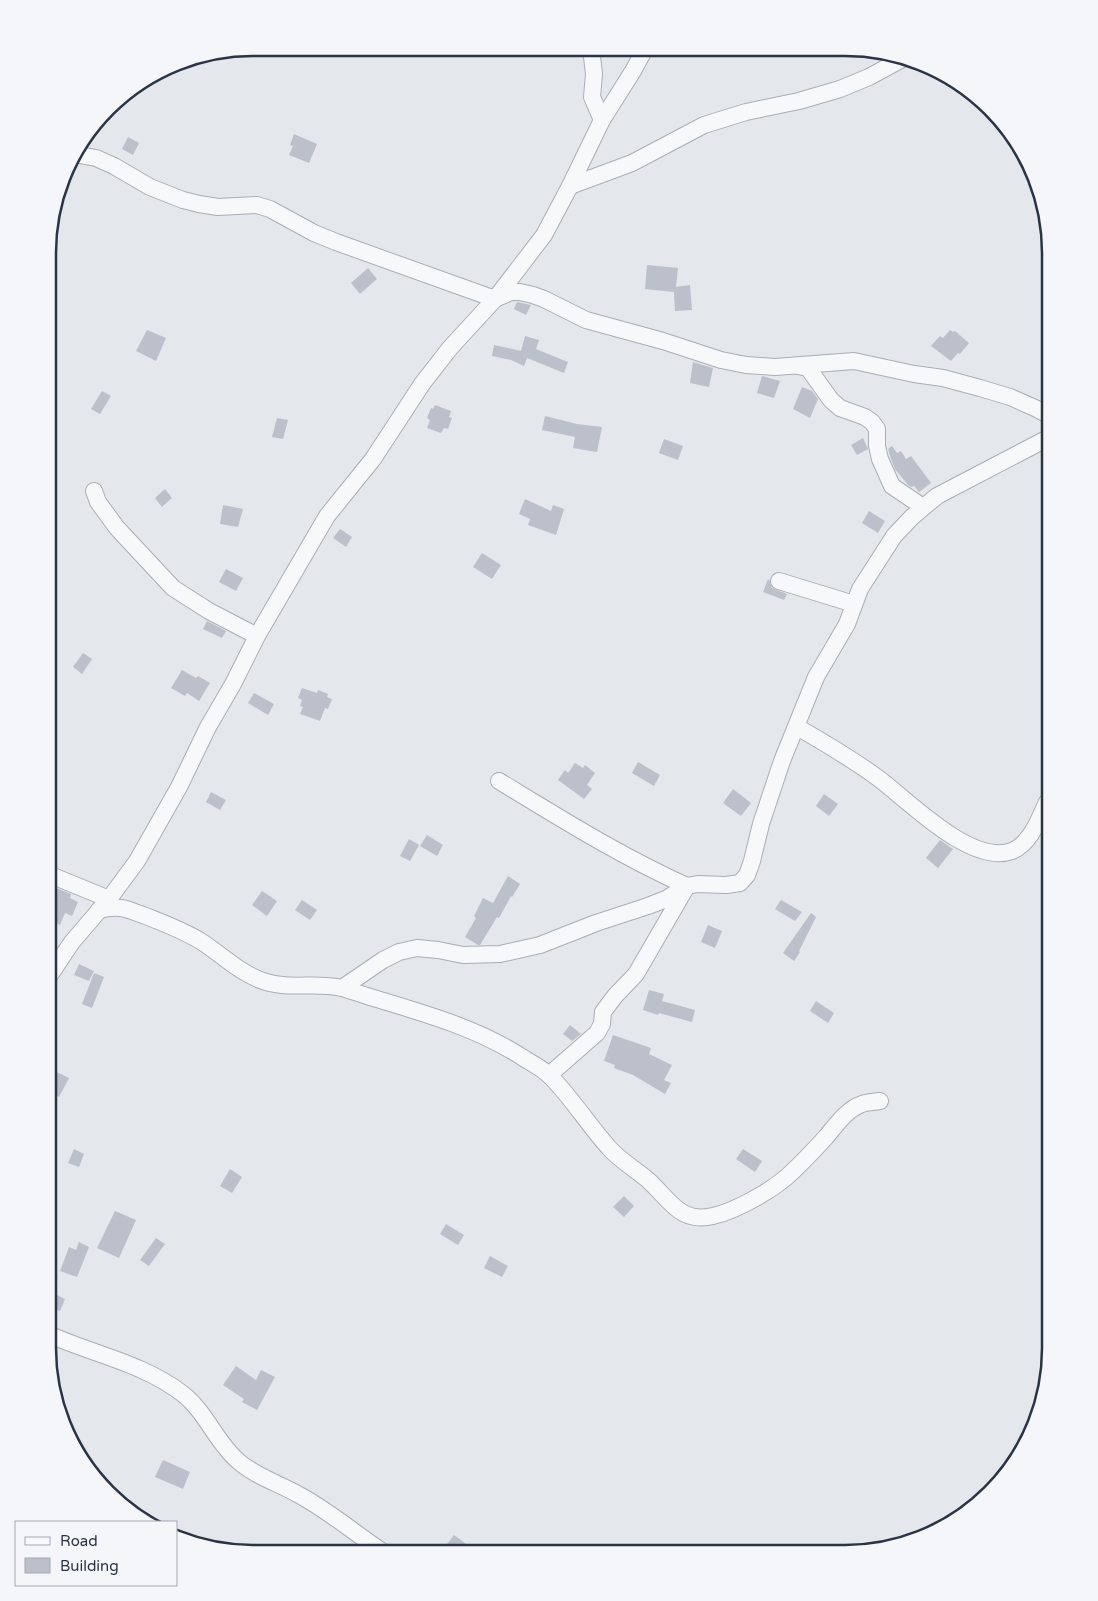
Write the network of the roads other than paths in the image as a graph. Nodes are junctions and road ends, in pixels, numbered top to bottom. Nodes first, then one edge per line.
1 (592, 56) edge
2 (641, 56) edge
3 (895, 63) edge
4 (602, 120) junction
5 (83, 156) edge
6 (570, 186) junction
7 (495, 299) junction
8 (797, 366) junction
9 (1042, 412) edge
10 (1042, 442) edge
11 (94, 491) dead end
12 (923, 507) junction
13 (779, 581) dead end
14 (854, 604) junction
15 (257, 636) junction
16 (797, 727) junction
17 (499, 781) dead end
18 (1042, 811) edge
19 (56, 878) edge
20 (687, 886) junction
21 (104, 904) junction
22 (56, 966) edge
23 (342, 988) junction
24 (549, 1075) junction
25 (880, 1101) dead end
26 (56, 1338) edge
27 (373, 1545) edge

1 - 4 street
2 - 4 street
3 - 6 street
4 - 6 street
5 - 7 street
6 - 7 street
7 - 8 street
7 - 15 street
8 - 9 street
8 - 12 street
10 - 12 street
11 - 15 street
12 - 14 street
13 - 14 street
14 - 16 street
15 - 21 street
16 - 18 street
16 - 20 street
17 - 20 street
19 - 21 street
20 - 23 street
20 - 24 street
21 - 22 street
21 - 23 street
23 - 24 street
24 - 25 street
26 - 27 street

